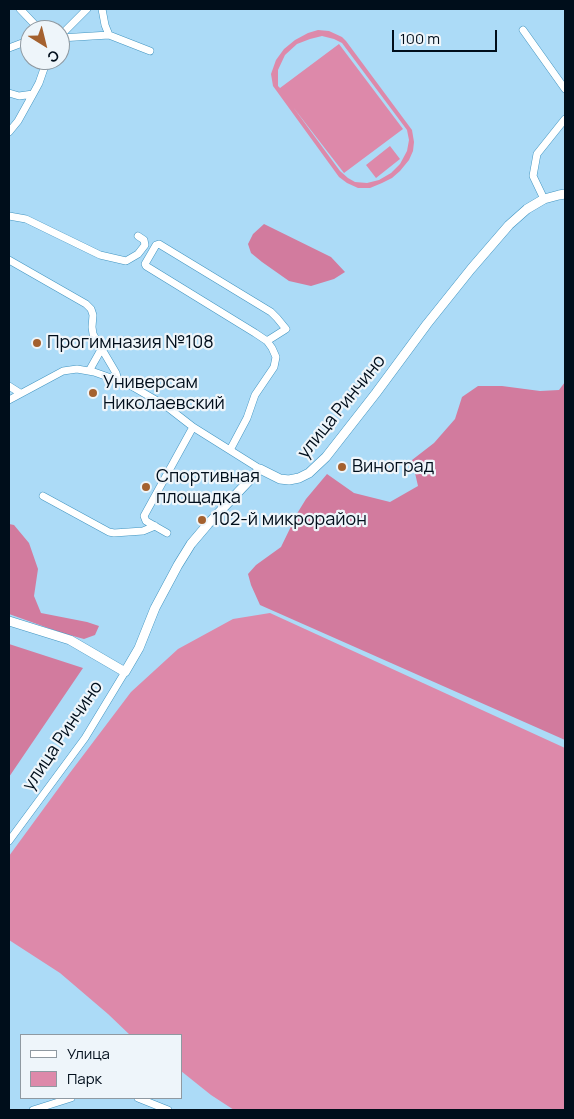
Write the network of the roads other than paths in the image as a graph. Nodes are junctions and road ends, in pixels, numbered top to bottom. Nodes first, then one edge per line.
1 (20, 9) edge
2 (87, 9) edge
3 (102, 9) edge
4 (30, 20) edge
5 (70, 27) edge
6 (522, 30) dead end
7 (109, 35) junction
8 (70, 37) edge
9 (150, 51) dead end
10 (44, 70) edge
11 (565, 89) edge
12 (9, 93) edge
13 (33, 94) junction
14 (565, 119) edge
15 (9, 132) edge
16 (565, 194) edge
17 (544, 199) junction
18 (9, 216) edge
19 (138, 236) dead end
20 (9, 260) edge
21 (267, 341) junction
22 (102, 348) junction
23 (89, 371) junction
24 (118, 380) junction
25 (9, 386) edge
26 (20, 393) junction
27 (9, 400) edge
28 (193, 427) junction
29 (230, 450) junction
30 (260, 469) junction
31 (43, 496) dead end
32 (155, 526) junction
33 (167, 532) dead end
34 (9, 621) edge
35 (124, 672) junction
36 (9, 841) edge
37 (68, 1099) edge
38 (140, 1099) edge
39 (33, 1110) edge
40 (168, 1110) edge

1 - 4 street
2 - 5 street
3 - 7 street
6 - 11 street
7 - 8 street
7 - 9 street
10 - 13 street
12 - 13 street
13 - 15 street
14 - 17 street
16 - 17 street, улица Ринчино
17 - 30 street, улица Ринчино
18 - 19 street
20 - 22 street
21 - 21 street
21 - 29 street
22 - 23 street
22 - 24 street
23 - 24 street
23 - 26 street
24 - 28 street
25 - 26 street
26 - 27 street
28 - 29 street
28 - 32 street
29 - 30 street
30 - 35 street, улица Ринчино
31 - 32 street
32 - 33 street
34 - 35 street, улица Ринчино
35 - 36 street, улица Ринчино
37 - 39 street
38 - 40 street

